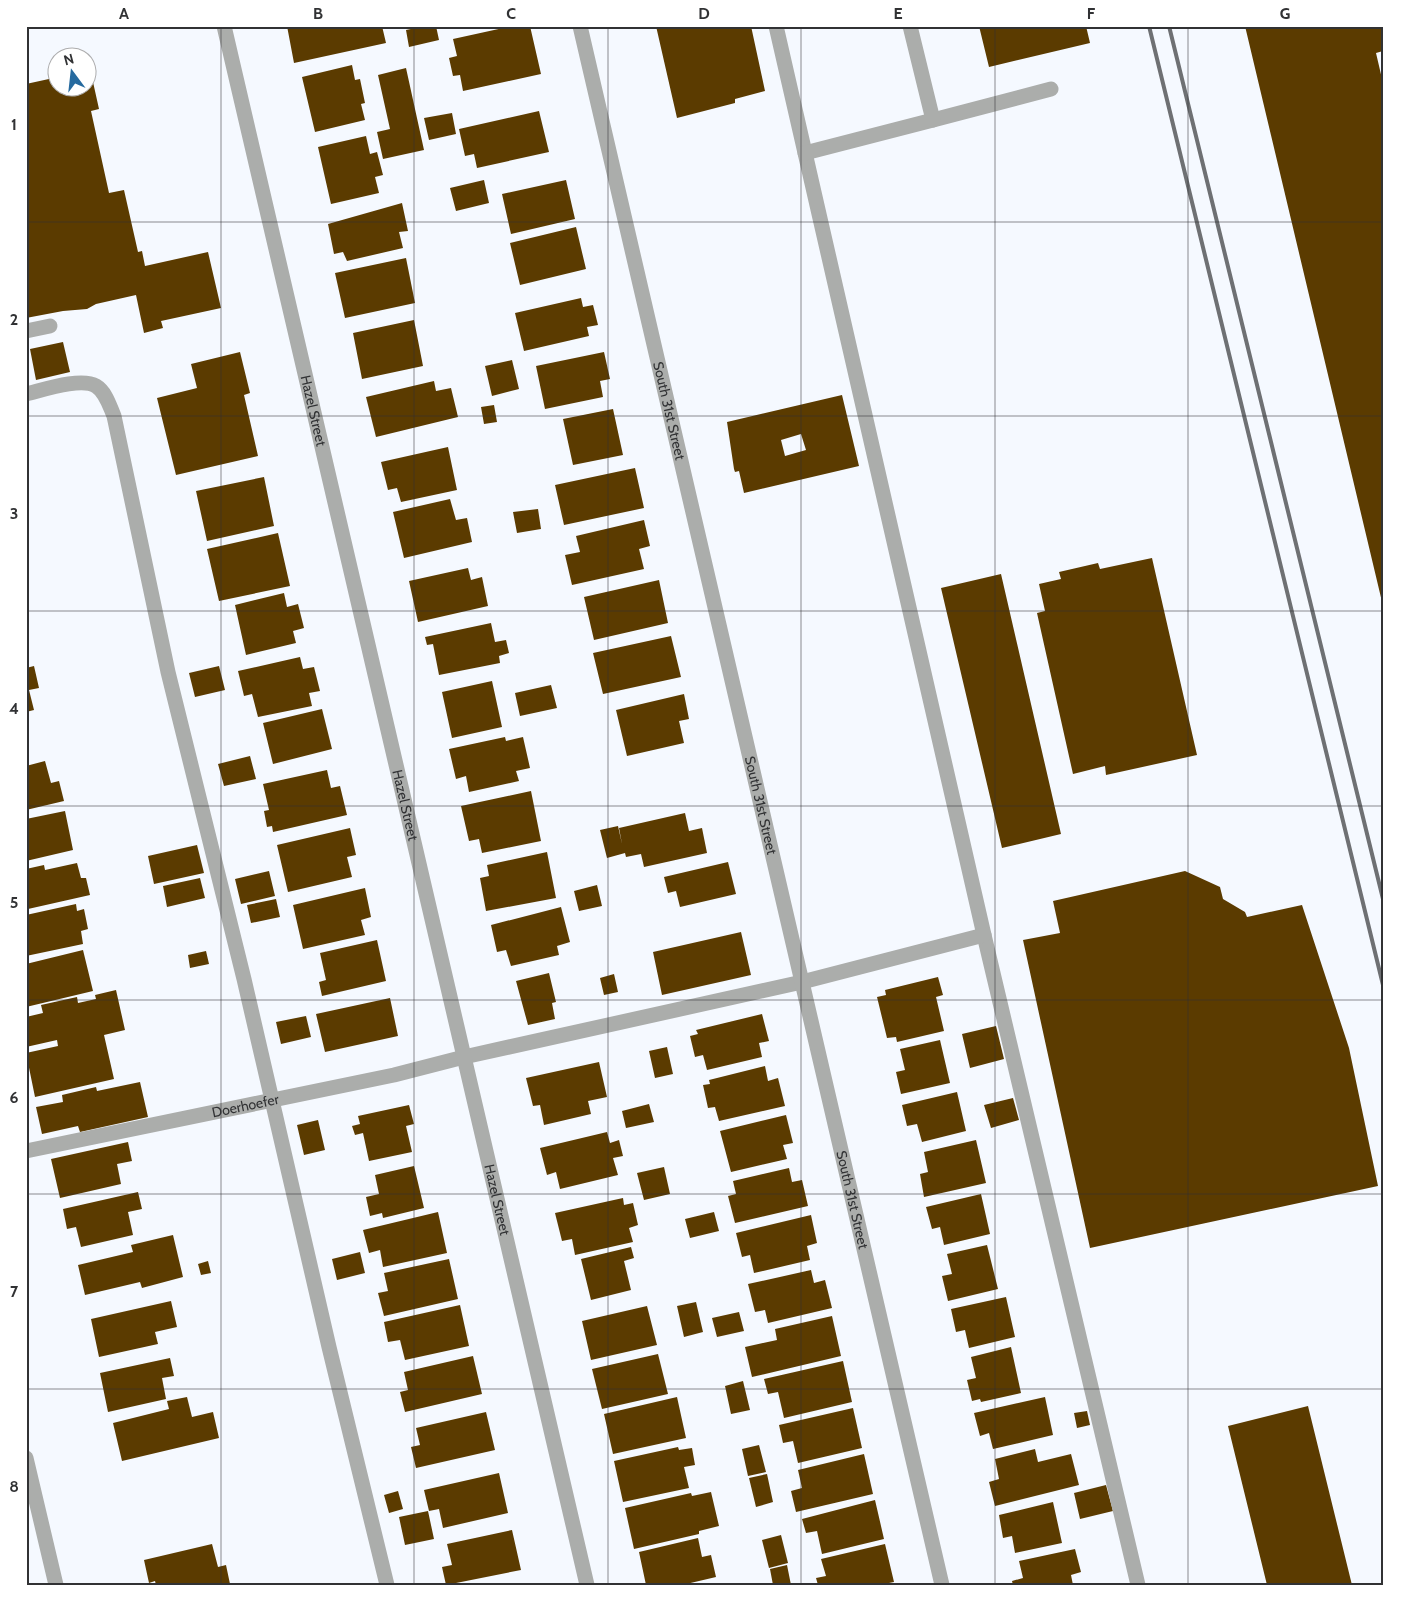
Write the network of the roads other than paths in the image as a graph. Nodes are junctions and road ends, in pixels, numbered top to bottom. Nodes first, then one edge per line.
1 (224, 26) edge
2 (580, 26) edge
3 (776, 26) edge
4 (910, 26) edge
5 (1051, 89) dead end
6 (933, 120) junction
7 (805, 153) junction
8 (50, 326) dead end
9 (26, 331) edge
10 (26, 394) edge
11 (984, 935) junction
12 (802, 982) junction
13 (464, 1057) junction
14 (272, 1100) junction
15 (26, 1151) edge
16 (26, 1458) edge
17 (56, 1585) edge
18 (387, 1585) edge
19 (587, 1585) edge
20 (942, 1585) edge
21 (1138, 1585) edge

1 - 13 street, Hazel Street
2 - 12 street, South 31st Street
3 - 7 street
4 - 6 street
5 - 6 street
6 - 7 street
7 - 11 street
8 - 9 street
10 - 14 street
11 - 12 street, Doerhoefer
11 - 21 street
12 - 13 street, Doerhoefer
12 - 20 street, South 31st Street
13 - 14 street, Doerhoefer
13 - 19 street, Hazel Street
14 - 15 street, Doerhoefer
14 - 18 street
16 - 17 street

